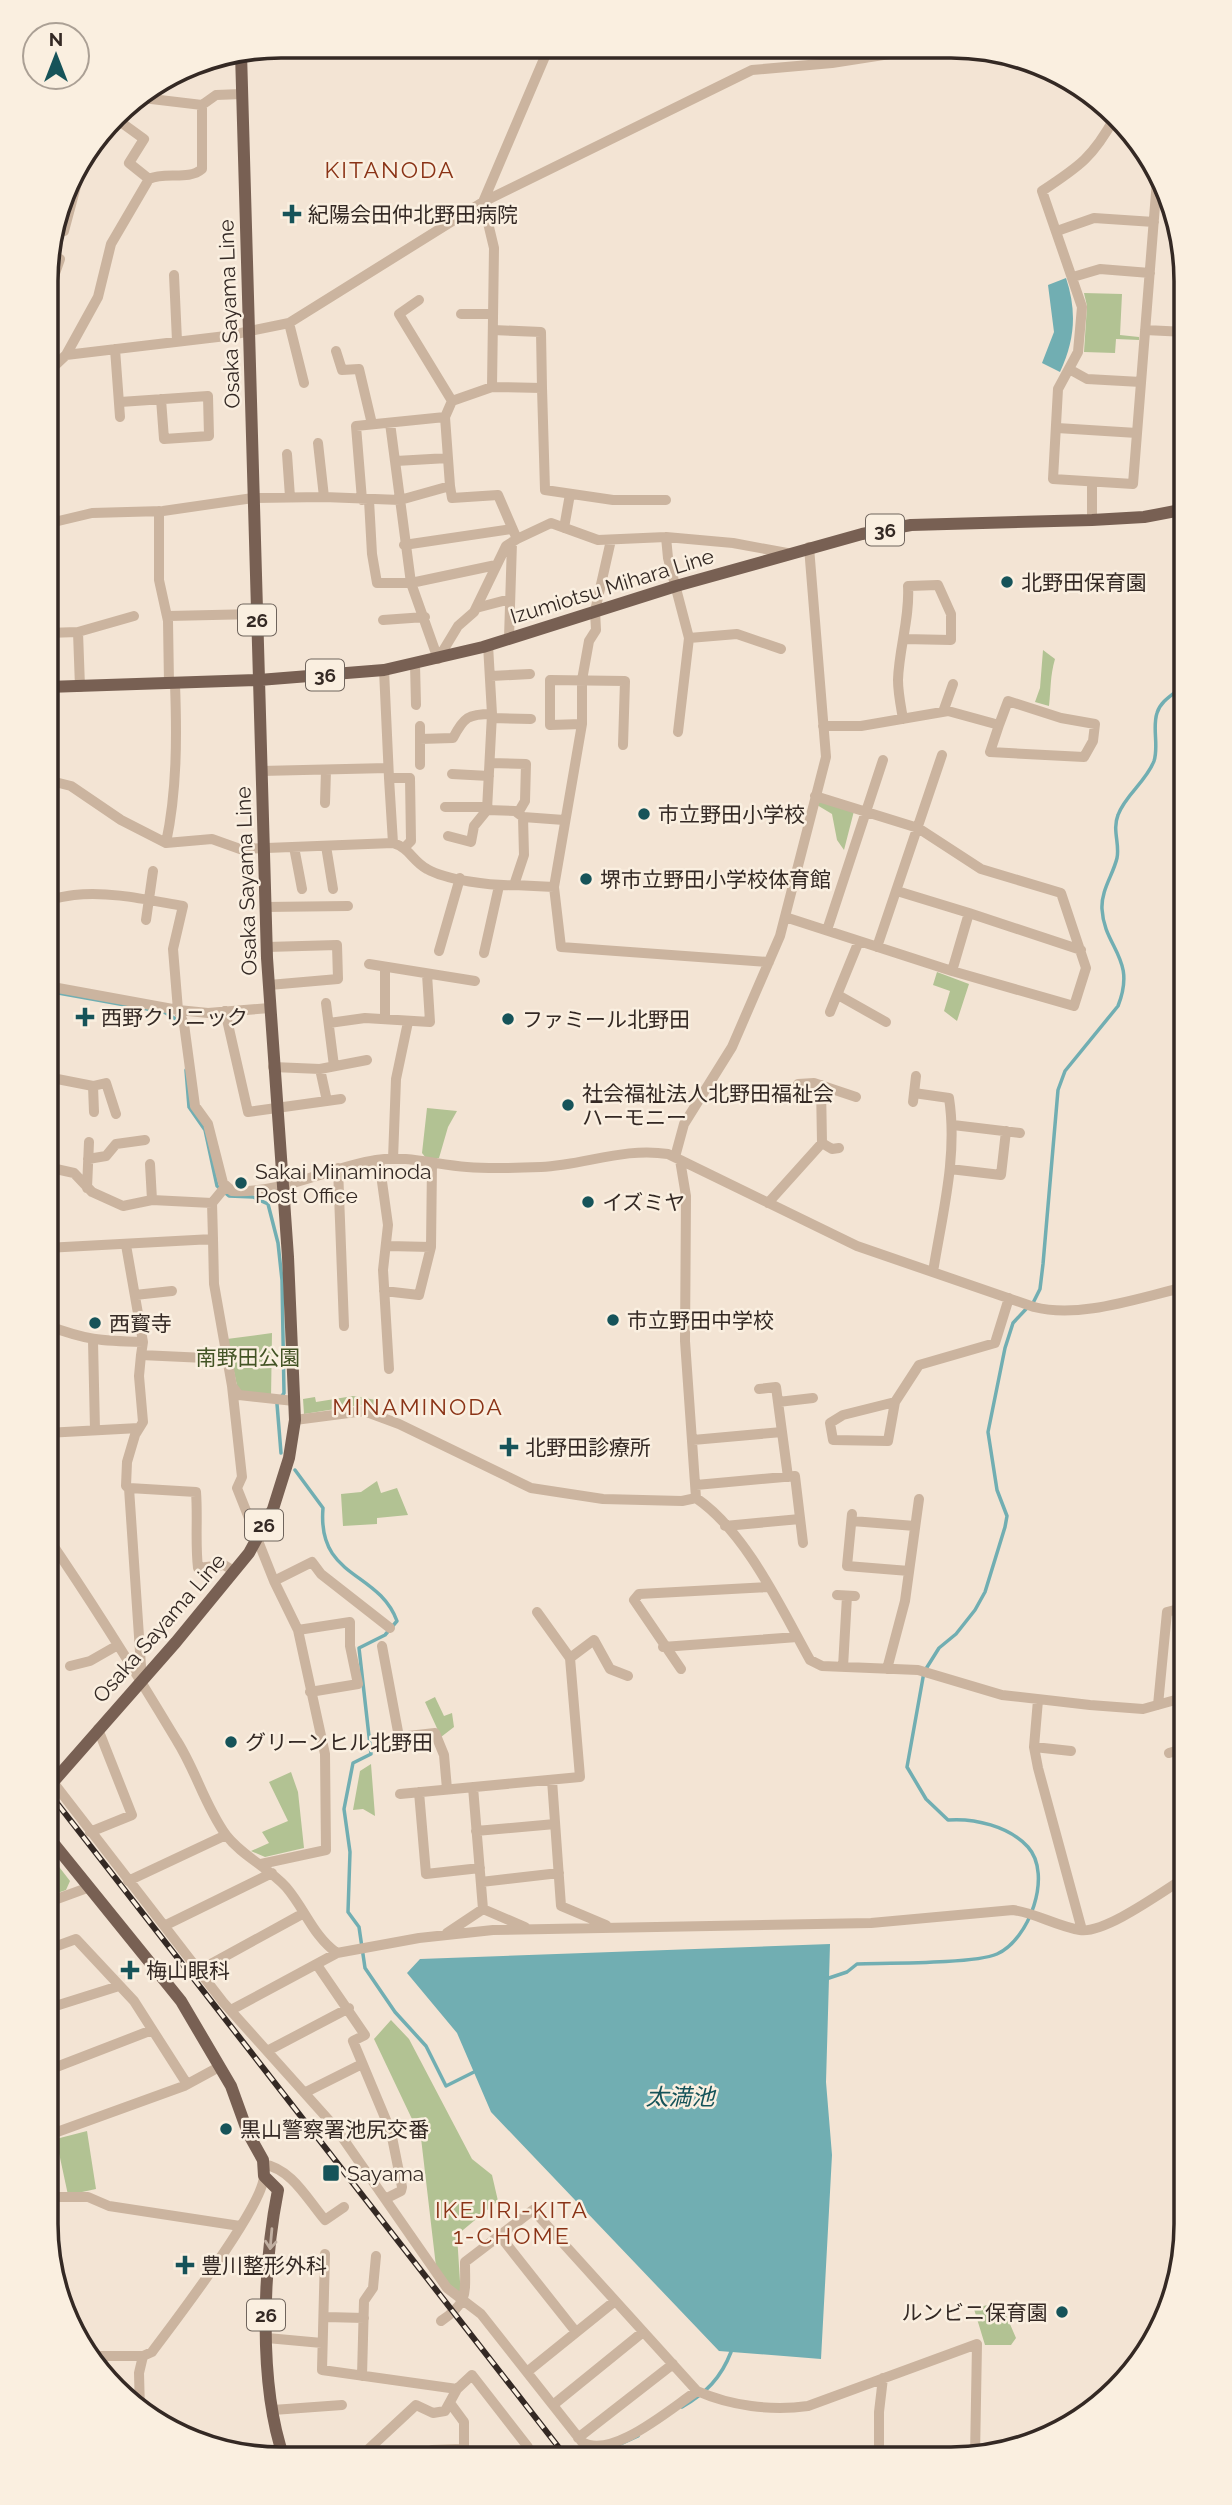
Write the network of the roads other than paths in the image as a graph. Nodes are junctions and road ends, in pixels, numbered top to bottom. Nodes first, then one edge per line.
1 (544, 58) edge
2 (864, 58) edge
3 (241, 62) edge
4 (242, 94) junction
5 (152, 99) edge
6 (202, 106) junction
7 (123, 124) edge
8 (1111, 126) edge
9 (149, 178) junction
10 (1156, 194) edge
11 (483, 202) junction
12 (69, 212) edge
13 (1154, 222) junction
14 (64, 231) edge
15 (1056, 231) junction
16 (1150, 273) junction
17 (174, 275) dead end
18 (1073, 277) junction
19 (419, 300) dead end
20 (461, 314) dead end
21 (493, 314) junction
22 (289, 323) junction
23 (493, 330) junction
24 (1146, 330) junction
25 (1174, 331) edge
26 (249, 332) junction
27 (177, 341) junction
28 (115, 349) junction
29 (337, 351) dead end
30 (66, 355) junction
31 (58, 363) edge
32 (1069, 369) junction
33 (1141, 382) junction
34 (304, 383) dead end
35 (492, 387) junction
36 (542, 388) junction
37 (161, 399) junction
38 (452, 401) junction
39 (120, 402) junction
40 (120, 417) dead end
41 (445, 417) junction
42 (390, 422) junction
43 (372, 424) junction
44 (1057, 428) junction
45 (1137, 433) junction
46 (318, 443) dead end
47 (287, 454) dead end
48 (448, 458) junction
49 (396, 461) junction
50 (1092, 482) junction
51 (450, 486) junction
52 (570, 494) junction
53 (324, 497) junction
54 (253, 498) junction
55 (290, 498) junction
56 (365, 500) junction
57 (400, 500) junction
58 (666, 500) dead end
59 (159, 511) junction
60 (1174, 511) edge
61 (1092, 520) junction
62 (58, 521) edge
63 (564, 528) junction
64 (512, 529) junction
65 (666, 537) junction
66 (611, 540) junction
67 (514, 541) junction
68 (404, 545) junction
69 (809, 547) junction
70 (787, 553) junction
71 (496, 565) junction
72 (411, 583) junction
73 (676, 586) junction
74 (510, 600) junction
75 (476, 608) junction
76 (594, 611) junction
77 (257, 614) junction
78 (134, 616) dead end
79 (168, 616) junction
80 (425, 617) junction
81 (383, 620) dead end
82 (78, 632) junction
83 (58, 633) edge
84 (509, 638) junction
85 (689, 638) junction
86 (904, 639) junction
87 (488, 645) junction
88 (781, 649) dead end
89 (438, 659) junction
90 (415, 664) junction
91 (384, 670) junction
92 (530, 674) dead end
93 (491, 676) junction
94 (259, 680) junction
95 (582, 680) junction
96 (172, 684) junction
97 (953, 684) dead end
98 (58, 687) edge
99 (80, 687) junction
100 (416, 705) dead end
101 (943, 712) junction
102 (492, 716) junction
103 (531, 719) dead end
104 (903, 719) junction
105 (582, 724) junction
106 (999, 725) junction
107 (420, 726) dead end
108 (823, 726) junction
109 (678, 732) dead end
110 (420, 739) junction
111 (623, 745) dead end
112 (942, 755) dead end
113 (883, 760) dead end
114 (489, 763) junction
115 (420, 765) dead end
116 (326, 770) junction
117 (261, 771) junction
118 (388, 773) junction
119 (452, 774) dead end
120 (489, 776) junction
121 (58, 783) edge
122 (815, 796) junction
123 (325, 803) dead end
124 (445, 807) dead end
125 (487, 809) junction
126 (866, 812) junction
127 (521, 815) junction
128 (564, 820) junction
129 (918, 828) junction
130 (448, 836) dead end
131 (166, 843) junction
132 (393, 843) junction
133 (326, 846) junction
134 (406, 846) junction
135 (294, 847) junction
136 (264, 849) junction
137 (153, 871) dead end
138 (460, 878) junction
139 (514, 885) junction
140 (499, 886) junction
141 (554, 887) junction
142 (302, 889) dead end
143 (333, 889) dead end
144 (897, 891) junction
145 (58, 897) edge
146 (149, 900) junction
147 (348, 906) dead end
148 (265, 907) junction
149 (969, 913) junction
150 (785, 917) junction
151 (146, 920) dead end
152 (827, 930) junction
153 (859, 941) junction
154 (267, 947) junction
155 (877, 947) junction
156 (439, 950) dead end
157 (1081, 950) junction
158 (484, 953) dead end
159 (769, 962) junction
160 (369, 964) dead end
161 (385, 967) junction
162 (952, 971) junction
163 (427, 974) junction
164 (475, 981) dead end
165 (268, 985) junction
166 (58, 988) edge
167 (838, 995) junction
168 (326, 1003) dead end
169 (270, 1009) junction
170 (178, 1010) junction
171 (225, 1011) junction
172 (830, 1012) dead end
173 (385, 1018) junction
174 (408, 1022) junction
175 (886, 1022) dead end
176 (329, 1023) junction
177 (368, 1060) dead end
178 (334, 1066) junction
179 (273, 1067) junction
180 (320, 1069) junction
181 (916, 1076) dead end
182 (58, 1079) edge
183 (798, 1084) dead end
184 (821, 1085) junction
185 (93, 1086) junction
186 (856, 1097) dead end
187 (341, 1099) dead end
188 (327, 1101) junction
189 (276, 1109) junction
190 (94, 1112) dead end
191 (116, 1114) dead end
192 (953, 1125) junction
193 (1006, 1131) junction
194 (1020, 1133) dead end
195 (145, 1140) dead end
196 (89, 1142) dead end
197 (822, 1143) junction
198 (839, 1148) dead end
199 (393, 1158) junction
200 (88, 1159) junction
201 (677, 1159) junction
202 (379, 1160) junction
203 (432, 1163) junction
204 (150, 1164) dead end
205 (338, 1168) junction
206 (58, 1169) edge
207 (950, 1169) junction
208 (226, 1186) junction
209 (281, 1187) junction
210 (87, 1188) junction
211 (152, 1200) junction
212 (212, 1203) junction
213 (768, 1203) junction
214 (213, 1240) junction
215 (126, 1245) junction
216 (388, 1246) junction
217 (431, 1247) junction
218 (58, 1248) edge
219 (933, 1272) junction
220 (1174, 1290) edge
221 (172, 1291) dead end
222 (384, 1292) junction
223 (135, 1295) junction
224 (1009, 1298) junction
225 (344, 1326) dead end
226 (58, 1330) edge
227 (93, 1341) junction
228 (143, 1342) junction
229 (141, 1355) junction
230 (227, 1359) junction
231 (389, 1369) dead end
232 (232, 1386) junction
233 (759, 1389) dead end
234 (813, 1398) dead end
235 (294, 1401) junction
236 (778, 1402) junction
237 (895, 1402) junction
238 (295, 1420) junction
239 (139, 1428) junction
240 (95, 1430) junction
241 (58, 1432) edge
242 (782, 1432) junction
243 (693, 1440) junction
244 (788, 1477) junction
245 (695, 1485) junction
246 (129, 1488) junction
247 (696, 1498) junction
248 (919, 1499) dead end
249 (800, 1519) junction
250 (726, 1526) junction
251 (915, 1526) junction
252 (258, 1536) junction
253 (803, 1543) dead end
254 (58, 1553) edge
255 (234, 1571) junction
256 (909, 1572) junction
257 (274, 1581) junction
258 (768, 1587) junction
259 (846, 1596) dead end
260 (1174, 1610) edge
261 (537, 1612) dead end
262 (390, 1628) dead end
263 (298, 1630) junction
264 (797, 1637) junction
265 (118, 1645) junction
266 (383, 1646) dead end
267 (663, 1647) junction
268 (570, 1658) junction
269 (70, 1666) dead end
270 (843, 1667) junction
271 (681, 1669) dead end
272 (887, 1669) junction
273 (628, 1676) dead end
274 (142, 1681) junction
275 (310, 1692) junction
276 (1038, 1700) junction
277 (1174, 1700) edge
278 (1158, 1704) junction
279 (98, 1728) junction
280 (1034, 1746) junction
281 (1071, 1751) dead end
282 (1174, 1752) edge
283 (1169, 1753) dead end
284 (58, 1770) edge
285 (552, 1780) junction
286 (473, 1787) junction
287 (447, 1789) junction
288 (419, 1792) junction
289 (58, 1793) edge
290 (400, 1794) dead end
291 (555, 1824) junction
292 (477, 1830) junction
293 (90, 1832) junction
294 (226, 1835) junction
295 (58, 1850) edge
296 (261, 1864) junction
297 (480, 1868) junction
298 (272, 1873) junction
299 (559, 1873) junction
300 (128, 1881) junction
301 (481, 1882) junction
302 (1174, 1884) edge
303 (87, 1888) junction
304 (58, 1899) edge
305 (483, 1909) junction
306 (304, 1913) junction
307 (166, 1925) junction
308 (609, 1927) junction
309 (529, 1929) junction
310 (1082, 1930) junction
311 (444, 1935) junction
312 (58, 1946) edge
313 (337, 1953) junction
314 (317, 1965) junction
315 (200, 1970) junction
316 (119, 1986) junction
317 (58, 2005) edge
318 (349, 2008) junction
319 (231, 2010) junction
320 (152, 2030) junction
321 (269, 2050) junction
322 (362, 2064) junction
323 (58, 2066) edge
324 (219, 2067) junction
325 (187, 2084) junction
326 (306, 2092) junction
327 (58, 2132) edge
328 (264, 2170) junction
329 (58, 2197) edge
330 (385, 2199) junction
331 (344, 2207) dead end
332 (240, 2226) junction
333 (500, 2236) junction
334 (326, 2254) dead end
335 (376, 2256) dead end
336 (465, 2299) junction
337 (615, 2301) junction
338 (326, 2316) junction
339 (364, 2318) junction
340 (441, 2321) dead end
341 (576, 2332) junction
342 (643, 2332) junction
343 (267, 2338) junction
344 (322, 2343) junction
345 (101, 2356) edge
346 (144, 2357) junction
347 (673, 2364) junction
348 (527, 2372) junction
349 (362, 2376) junction
350 (883, 2378) junction
351 (457, 2389) junction
352 (697, 2391) junction
353 (140, 2396) edge
354 (450, 2403) junction
355 (342, 2404) dead end
356 (553, 2405) junction
357 (273, 2410) junction
358 (579, 2438) junction
359 (975, 2445) edge
360 (588, 2446) joint
361 (280, 2447) edge
362 (374, 2447) edge
363 (466, 2447) edge
364 (528, 2447) edge
365 (879, 2447) edge

1 - 11 street
2 - 11 street
3 - 4 main road, Osaka Sayama Line / 26
4 - 6 street
4 - 26 main road, Osaka Sayama Line / 26
5 - 6 street
6 - 9 street
7 - 9 street
8 - 15 street
9 - 30 street
10 - 13 street
11 - 21 street
11 - 22 street
12 - 14 street
13 - 15 street
13 - 16 street
15 - 18 street
16 - 18 street
16 - 24 street
17 - 27 street
18 - 32 street
19 - 38 street
20 - 21 street
21 - 23 street
22 - 26 street
22 - 34 street
23 - 35 street
23 - 36 street
24 - 25 street
24 - 33 street
26 - 27 street
26 - 54 main road, Osaka Sayama Line / 26
27 - 28 street
28 - 30 street
28 - 39 street
29 - 43 street
30 - 31 street
32 - 33 street
32 - 44 street
33 - 45 street
35 - 36 street
35 - 38 street
36 - 52 street
37 - 37 street
37 - 39 street
38 - 41 street
39 - 40 street
41 - 42 street
41 - 48 street
42 - 43 street
42 - 49 street
43 - 56 street
44 - 45 street
44 - 50 street
45 - 50 street
46 - 53 street
47 - 55 street
48 - 49 street
48 - 51 street
49 - 57 street
50 - 61 street
51 - 57 street
51 - 64 street
52 - 58 street
52 - 63 street
53 - 55 street
53 - 56 street
54 - 55 street
54 - 59 street
54 - 77 main road, Osaka Sayama Line / 26
56 - 57 street
56 - 72 street
57 - 68 street
59 - 62 street
59 - 79 street
60 - 61 main road, Izumiotsu Mihara Line / 36
61 - 69 main road, Izumiotsu Mihara Line / 36
63 - 66 street
63 - 67 street
64 - 67 street
64 - 68 street
65 - 66 street
65 - 70 street
65 - 73 street
66 - 76 street
67 - 71 street
67 - 74 street
68 - 72 street
69 - 70 main road, Izumiotsu Mihara Line / 36
69 - 108 street
70 - 73 main road, Izumiotsu Mihara Line / 36
71 - 72 street
71 - 75 street
72 - 80 street
73 - 76 main road, Izumiotsu Mihara Line / 36
73 - 85 street
74 - 75 street
74 - 84 street
75 - 89 street
76 - 84 main road, Izumiotsu Mihara Line / 36
76 - 95 street
77 - 79 street
77 - 94 main road, Osaka Sayama Line / 26
78 - 82 street
79 - 96 street
80 - 81 street
80 - 89 street
82 - 83 street
82 - 99 street
84 - 87 main road, Izumiotsu Mihara Line / 36
85 - 88 street
85 - 109 street
86 - 86 street
86 - 104 street
87 - 89 main road, Izumiotsu Mihara Line / 36
87 - 93 street
89 - 90 main road, Izumiotsu Mihara Line / 36
90 - 91 main road, Izumiotsu Mihara Line / 36
90 - 100 street
91 - 94 main road, Izumiotsu Mihara Line / 36
91 - 118 street
92 - 93 street
93 - 102 street
94 - 96 main road, Izumiotsu Mihara Line / 36
94 - 117 main road, Osaka Sayama Line / 26
95 - 105 street
95 - 105 street
95 - 111 street
96 - 99 main road, Izumiotsu Mihara Line / 36
96 - 131 street
97 - 101 street
98 - 99 main road, Izumiotsu Mihara Line / 36
101 - 104 street
101 - 106 street
102 - 103 street
102 - 110 street
102 - 114 street
104 - 108 street
105 - 128 street
106 - 106 street
107 - 110 street
108 - 122 street
110 - 115 street
112 - 129 street
113 - 126 street
114 - 120 street
114 - 127 street
116 - 117 street
116 - 118 street
116 - 123 street
117 - 136 main road, Osaka Sayama Line / 26
118 - 132 street
118 - 134 street
119 - 120 street
120 - 125 street
121 - 131 street
122 - 126 street
122 - 150 street
124 - 125 street
125 - 127 street
125 - 130 street
126 - 129 street
126 - 152 street
127 - 128 street
127 - 139 street
128 - 141 street
129 - 144 street
129 - 157 street
131 - 136 street
132 - 133 street
132 - 134 street
133 - 135 street
133 - 143 street
134 - 138 street
135 - 136 street
135 - 142 street
136 - 148 main road, Osaka Sayama Line / 26
137 - 146 street
138 - 140 street
138 - 156 street
139 - 140 street
139 - 141 street
140 - 158 street
141 - 159 street
144 - 149 street
144 - 155 street
145 - 146 street
146 - 151 street
146 - 170 street
147 - 148 street
148 - 154 main road, Osaka Sayama Line / 26
149 - 157 street
149 - 162 street
150 - 152 street
150 - 159 street
152 - 153 street
153 - 155 street
153 - 167 street
154 - 165 main road, Osaka Sayama Line / 26
154 - 165 street
155 - 162 street
157 - 162 street
159 - 201 street
160 - 161 street
161 - 163 street
161 - 173 street
163 - 164 street
163 - 174 street
165 - 169 main road, Osaka Sayama Line / 26
166 - 170 street
167 - 172 street
167 - 175 street
168 - 176 street
169 - 171 street
169 - 179 main road, Osaka Sayama Line / 26
170 - 171 street
170 - 208 street
171 - 189 street
173 - 174 street
173 - 176 street
174 - 199 street
176 - 178 street
177 - 178 street
178 - 180 street
179 - 180 street
179 - 189 main road, Osaka Sayama Line / 26
180 - 188 street
181 - 192 street
182 - 185 street
183 - 184 street
184 - 186 street
184 - 197 street
185 - 190 street
185 - 191 street
187 - 188 street
188 - 189 street
189 - 209 main road, Osaka Sayama Line / 26
192 - 193 street
192 - 207 street
193 - 194 street
193 - 207 street
195 - 200 street
196 - 200 street
197 - 198 street
197 - 213 street
199 - 202 street
199 - 203 street
200 - 210 street
201 - 203 street
201 - 213 street
201 - 243 street
202 - 205 street
202 - 216 street
203 - 217 street
204 - 211 street
205 - 209 street
205 - 225 street
206 - 210 street
207 - 219 street
208 - 209 street
208 - 212 street
209 - 235 main road, Osaka Sayama Line / 26
210 - 211 street
211 - 212 street
212 - 214 street
213 - 219 street
214 - 215 street
214 - 230 street
215 - 218 street
215 - 223 street
216 - 217 street
216 - 222 street
217 - 222 street
219 - 224 street
220 - 224 street
221 - 223 street
222 - 231 street
223 - 228 street
224 - 237 street
226 - 227 street
227 - 228 street
227 - 240 street
228 - 229 street
229 - 230 street
229 - 239 street
230 - 232 street
232 - 235 street
232 - 252 street
233 - 236 street
234 - 236 street
235 - 238 main road, Osaka Sayama Line / 26
236 - 242 street
237 - 237 street
238 - 247 street
238 - 252 main road, Osaka Sayama Line / 26
239 - 240 street
239 - 246 street
240 - 241 street
242 - 243 street
242 - 244 street
243 - 245 street
244 - 245 street
244 - 249 street
245 - 247 street
246 - 255 street
246 - 274 street
247 - 250 street
248 - 251 street
249 - 250 street
249 - 253 street
250 - 258 street
251 - 256 street
251 - 256 street
252 - 255 main road, Osaka Sayama Line / 26
252 - 257 street
254 - 265 street
255 - 274 main road, Osaka Sayama Line / 26
256 - 272 street
257 - 262 street
257 - 263 street
258 - 264 street
258 - 267 street
259 - 270 street
260 - 278 street
261 - 268 street
263 - 275 street
263 - 275 street
264 - 267 street
264 - 270 street
265 - 269 street
265 - 274 street
266 - 287 street
267 - 271 street
268 - 273 street
268 - 285 street
270 - 272 street
272 - 276 street
274 - 279 main road, Osaka Sayama Line / 26
274 - 294 street
275 - 296 street
276 - 278 street
276 - 280 street
277 - 278 street
279 - 284 main road, Osaka Sayama Line / 26
279 - 293 street
280 - 281 street
280 - 310 street
282 - 283 street
285 - 286 street
285 - 291 street
286 - 287 street
286 - 292 street
287 - 288 street
288 - 290 street
288 - 297 street
289 - 293 street
291 - 292 street
291 - 299 street
292 - 297 street
293 - 300 street
294 - 296 street
294 - 300 street
295 - 303 main road, 26
296 - 298 street
297 - 301 street
298 - 306 street
298 - 307 street
299 - 301 street
299 - 308 street
300 - 307 street
301 - 305 street
302 - 310 street
303 - 304 street
303 - 324 main road, 26
305 - 309 street
305 - 311 street
306 - 313 street
306 - 315 street
307 - 315 street
308 - 309 street
308 - 310 street
309 - 311 street
311 - 313 street
312 - 316 street
313 - 314 street
314 - 318 street
314 - 319 street
315 - 319 street
316 - 317 street
316 - 320 street
318 - 321 street
318 - 322 street
319 - 321 street
320 - 323 street
320 - 325 street
321 - 326 street
322 - 326 street
322 - 330 street
324 - 325 street
324 - 328 main road, 26
325 - 327 street
326 - 330 street
328 - 331 street
328 - 332 street
328 -> 343 main road, 26
329 - 332 street
330 - 336 street
332 - 346 street
333 - 336 street
333 - 337 street
333 - 341 street
334 - 338 street
335 - 339 street
336 - 340 street
336 - 348 street
337 - 341 street
337 - 342 street
338 - 339 street
338 - 344 street
339 - 349 street
341 - 348 street
342 - 347 street
342 - 356 street
343 - 344 street
343 - 357 main road, 26
344 - 349 street
345 - 346 street
346 - 353 street
347 - 352 street
347 - 358 street
348 - 356 street
349 - 351 street
350 - 352 street
350 - 359 street
350 - 365 street
351 - 354 street
351 - 364 street
352 - 360 street
354 - 362 street
354 - 363 street
355 - 357 street
356 - 358 street
357 - 361 main road, 26
358 - 360 street

